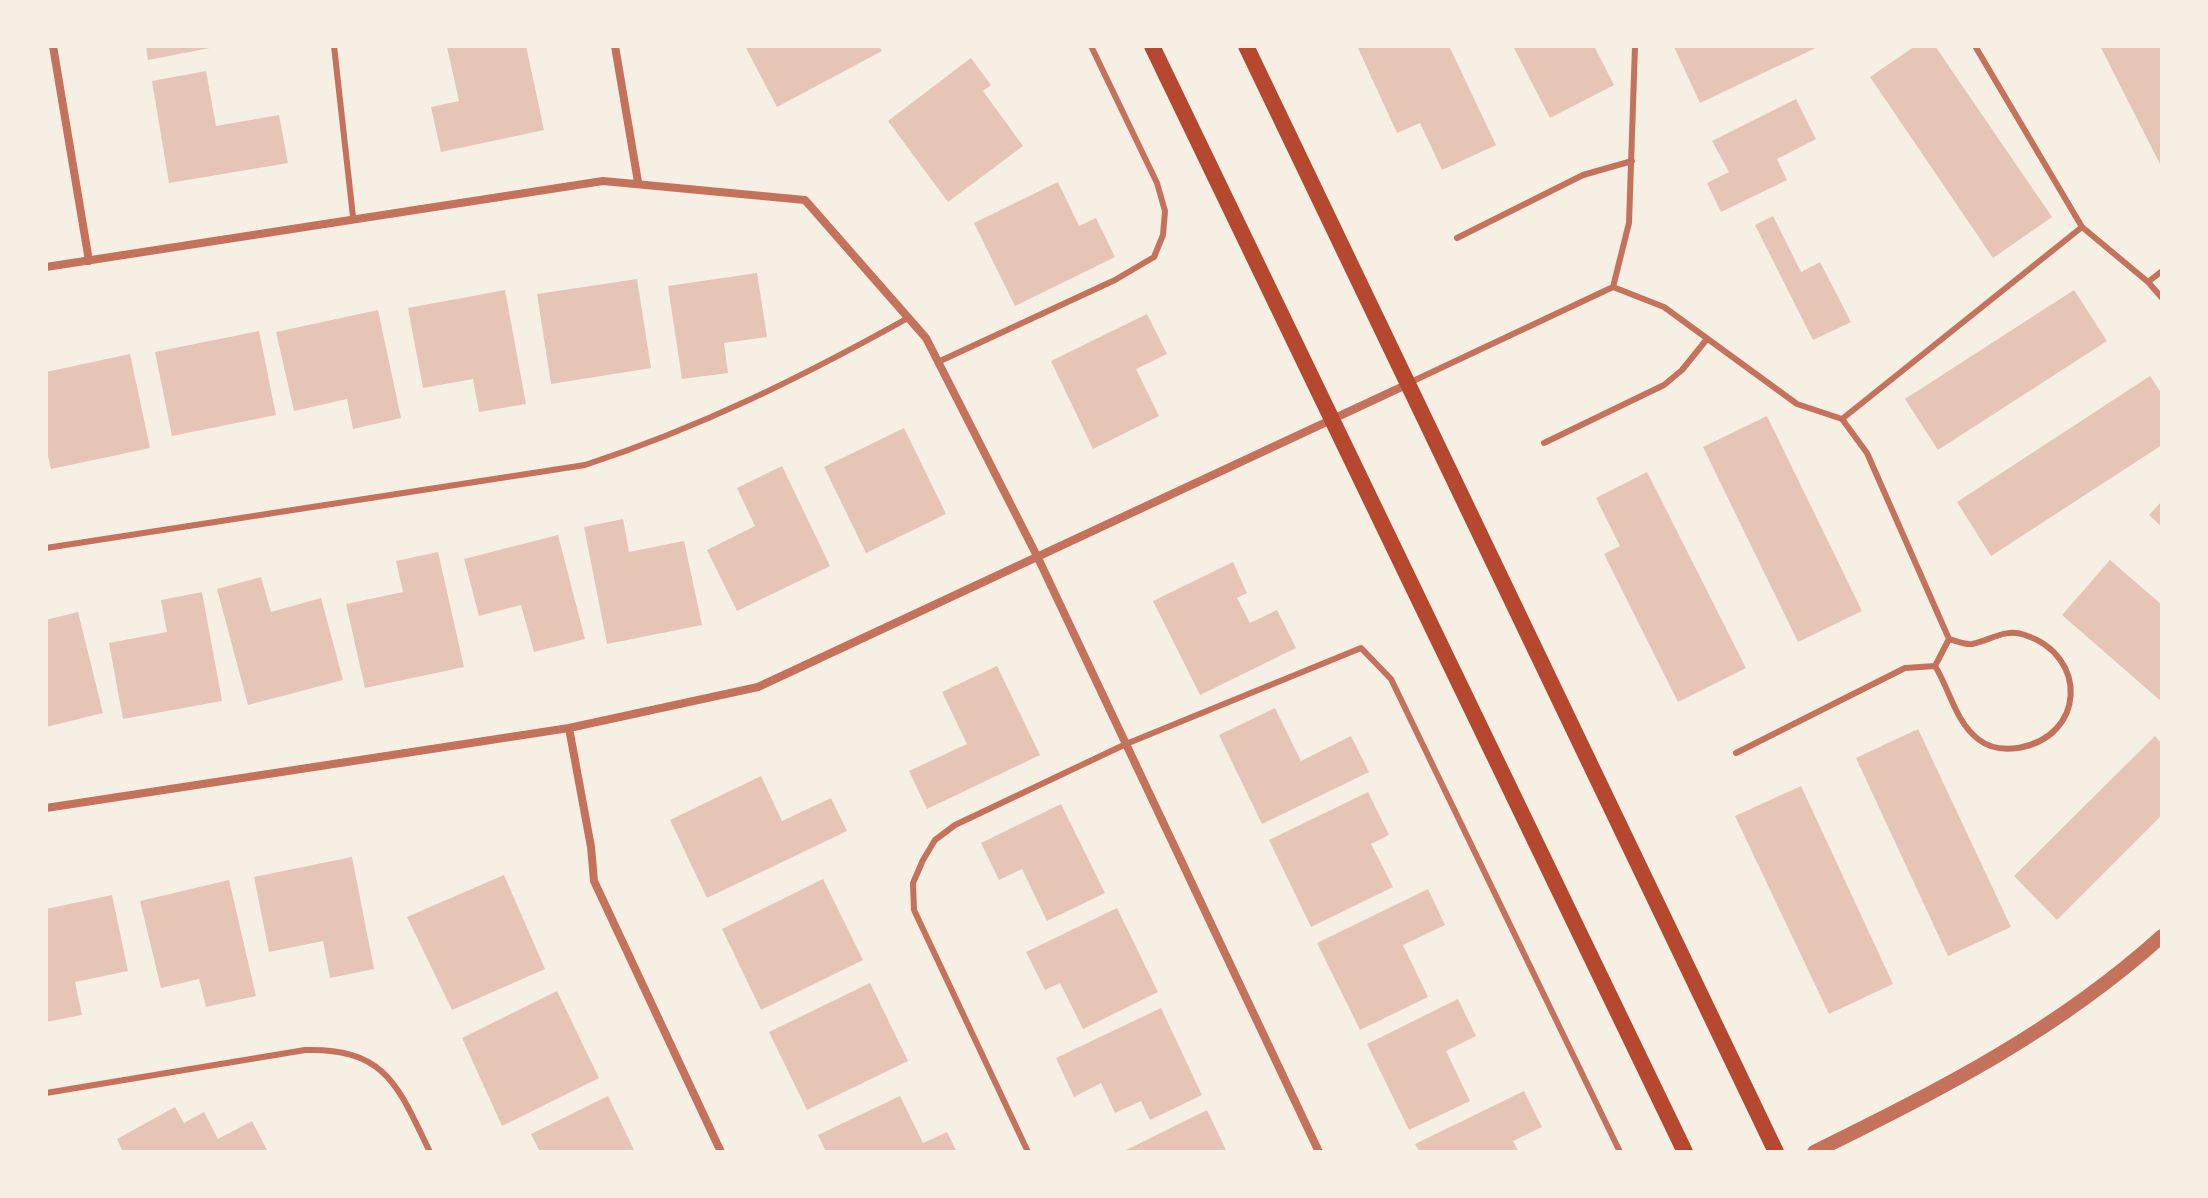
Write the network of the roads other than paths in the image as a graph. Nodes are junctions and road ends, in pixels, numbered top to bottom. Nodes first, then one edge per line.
1 (53, 46) edge
2 (334, 46) edge
3 (615, 46) edge
4 (1091, 46) edge
5 (1152, 46) edge
6 (1246, 46) edge
7 (1635, 46) edge
8 (1975, 46) edge
9 (1632, 161) junction
10 (638, 182) junction
11 (353, 217) junction
12 (2082, 227) junction
13 (1457, 238) dead end
14 (89, 261) junction
15 (46, 267) edge
16 (2162, 271) edge
17 (2148, 282) junction
18 (1613, 287) junction
19 (2162, 298) edge
20 (908, 318) junction
21 (1707, 339) junction
22 (938, 362) junction
23 (1408, 384) junction
24 (1334, 419) junction
25 (1842, 419) junction
26 (1544, 443) dead end
27 (46, 548) edge
28 (1038, 558) junction
29 (1949, 639) junction
30 (1935, 666) junction
31 (569, 728) junction
32 (1126, 744) junction
33 (1736, 753) dead end
34 (46, 808) edge
35 (2162, 936) edge
36 (46, 1093) edge
37 (430, 1152) edge
38 (721, 1152) edge
39 (1028, 1152) edge
40 (1319, 1152) edge
41 (1620, 1152) edge
42 (1685, 1152) edge
43 (1776, 1152) edge
44 (1814, 1152) edge

1 - 14 street
2 - 11 lane
3 - 10 street
4 - 22 lane
5 - 24 main road
6 - 23 main road
7 - 9 lane
8 - 12 lane
9 - 13 lane
9 - 18 lane
10 - 11 street
10 - 20 street
11 - 14 street
12 - 17 lane
12 - 25 lane
14 - 15 street
16 - 17 lane
17 - 19 lane
18 - 21 lane
18 - 23 lane
20 - 22 street
20 - 27 lane
21 - 25 lane
21 - 26 lane
22 - 28 street
23 - 24 street
23 - 43 main road
24 - 28 street
24 - 42 main road
25 - 29 lane
28 - 31 street
28 - 32 street
29 - 30 lane
29 - 30 lane
30 - 33 lane
31 - 34 street
31 - 38 street
32 - 39 lane
32 - 40 street
32 - 41 lane
35 - 44 street
36 - 37 lane

